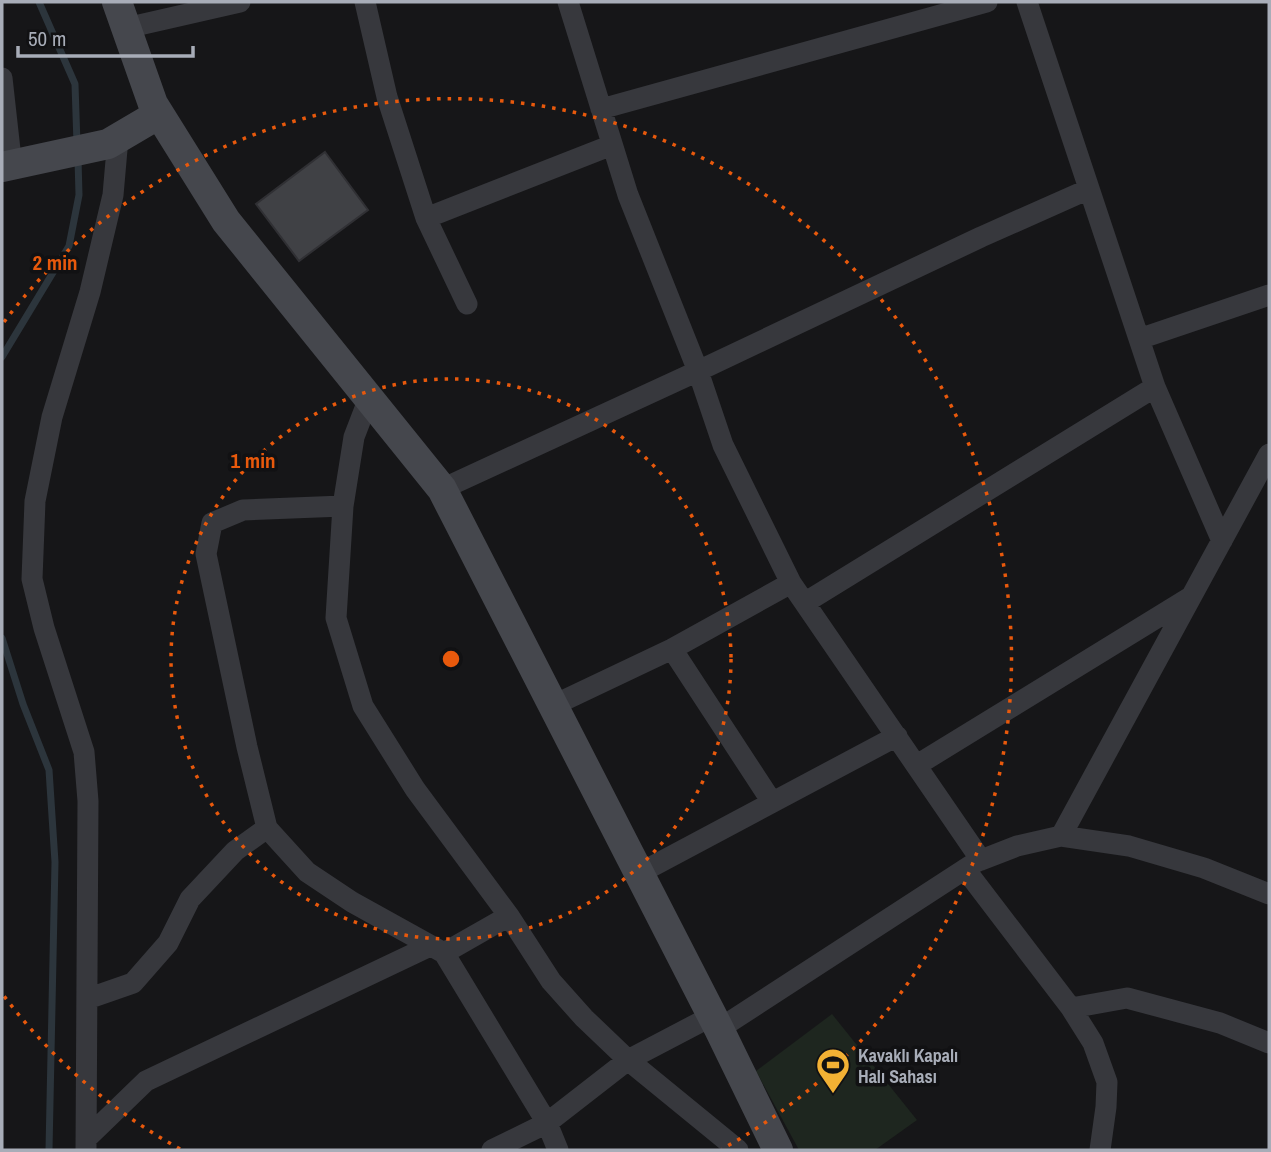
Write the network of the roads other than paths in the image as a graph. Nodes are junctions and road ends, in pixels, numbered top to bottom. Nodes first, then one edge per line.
1 (240, 2) edge
2 (365, 2) edge
3 (569, 2) edge
4 (987, 2) edge
5 (1027, 2) edge
6 (122, 15) edge
7 (2, 78) edge
8 (156, 109) junction
9 (601, 109) junction
10 (111, 138) junction
11 (612, 145) junction
12 (5, 156) edge
13 (1089, 189) junction
14 (426, 218) junction
15 (1269, 295) edge
16 (467, 304) dead end
17 (1139, 339) junction
18 (698, 371) junction
19 (1155, 387) junction
20 (369, 398) junction
21 (1269, 454) edge
22 (442, 489) junction
23 (343, 506) junction
24 (1222, 541) junction
25 (792, 583) junction
26 (1192, 596) junction
27 (806, 603) junction
28 (672, 649) junction
29 (552, 706) junction
30 (897, 736) junction
31 (917, 765) junction
32 (772, 802) junction
33 (267, 828) junction
34 (1062, 836) junction
35 (973, 864) junction
36 (638, 874) junction
37 (1269, 894) edge
38 (509, 916) junction
39 (437, 949) junction
40 (87, 999) junction
41 (1071, 1008) junction
42 (715, 1023) junction
43 (1269, 1043) edge
44 (628, 1060) junction
45 (547, 1124) junction
46 (525, 1143) edge
47 (86, 1145) edge
48 (492, 1150) edge
49 (558, 1150) edge
50 (738, 1150) edge
51 (778, 1150) edge
52 (1100, 1150) edge

1 - 6 street
2 - 14 street
3 - 9 street
4 - 9 street
5 - 13 street
6 - 8 main road
7 - 12 street
8 - 10 main road
8 - 20 main road
9 - 11 street
10 - 12 main road
10 - 40 street
11 - 14 street
11 - 18 street
13 - 17 street
13 - 18 street
14 - 16 street
15 - 17 street
17 - 19 street
18 - 22 street
18 - 25 street
19 - 24 street
19 - 27 street
20 - 22 main road
20 - 23 street
21 - 24 street
22 - 29 main road
23 - 33 street
23 - 38 street
24 - 26 street
25 - 27 street
25 - 28 street
26 - 31 street
26 - 34 street
27 - 30 street
28 - 29 street
28 - 32 street
29 - 36 main road
30 - 31 street
30 - 32 street
31 - 35 street
32 - 36 street
33 - 39 street
33 - 40 street
34 - 35 street
34 - 37 street
35 - 41 street
35 - 42 street
36 - 42 main road
38 - 39 street
38 - 44 street
39 - 45 street
39 - 47 street
40 - 47 street
41 - 43 street
41 - 52 street
42 - 44 street
42 - 51 main road
44 - 45 street
44 - 50 street
45 - 46 street
45 - 49 street
46 - 48 street

